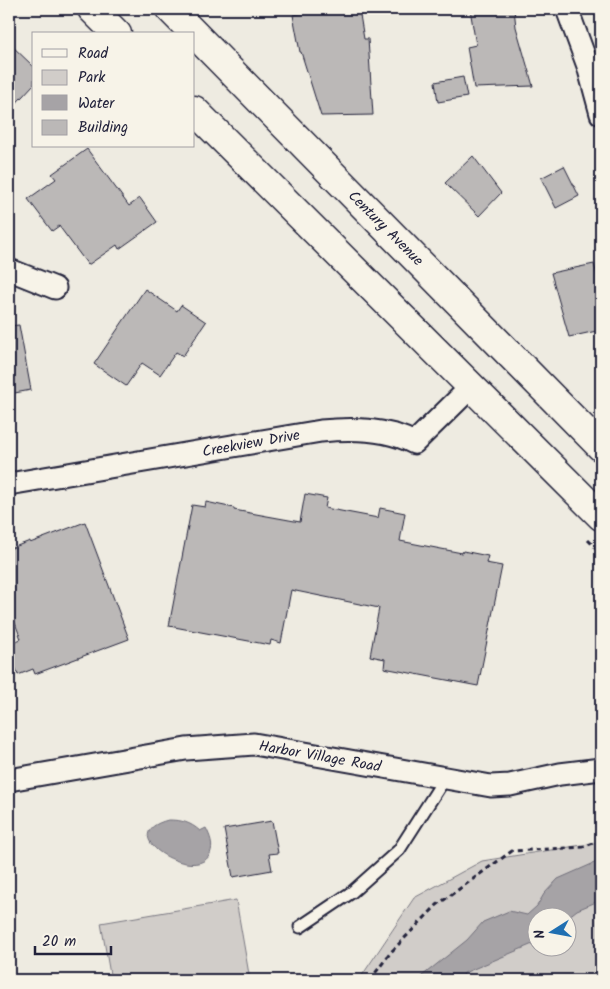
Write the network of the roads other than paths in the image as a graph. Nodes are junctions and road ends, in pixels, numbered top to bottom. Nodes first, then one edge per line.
1 (92, 9) edge
2 (170, 9) edge
3 (567, 9) edge
4 (115, 32) edge
5 (193, 32) edge
6 (195, 34) edge
7 (195, 111) edge
8 (601, 114) edge
9 (9, 270) edge
10 (55, 288) dead end
11 (471, 387) junction
12 (601, 447) edge
13 (9, 484) edge
14 (601, 516) edge
15 (601, 769) edge
16 (445, 778) junction
17 (9, 780) edge
18 (300, 927) dead end

1 - 4 main road
2 - 5 main road, Century Avenue
3 - 8 street
6 - 12 main road, Century Avenue
7 - 11 main road
9 - 10 street
11 - 13 street, Creekview Drive
11 - 14 main road
15 - 16 street, Harbor Village Road
16 - 17 street, Harbor Village Road
16 - 18 lane

